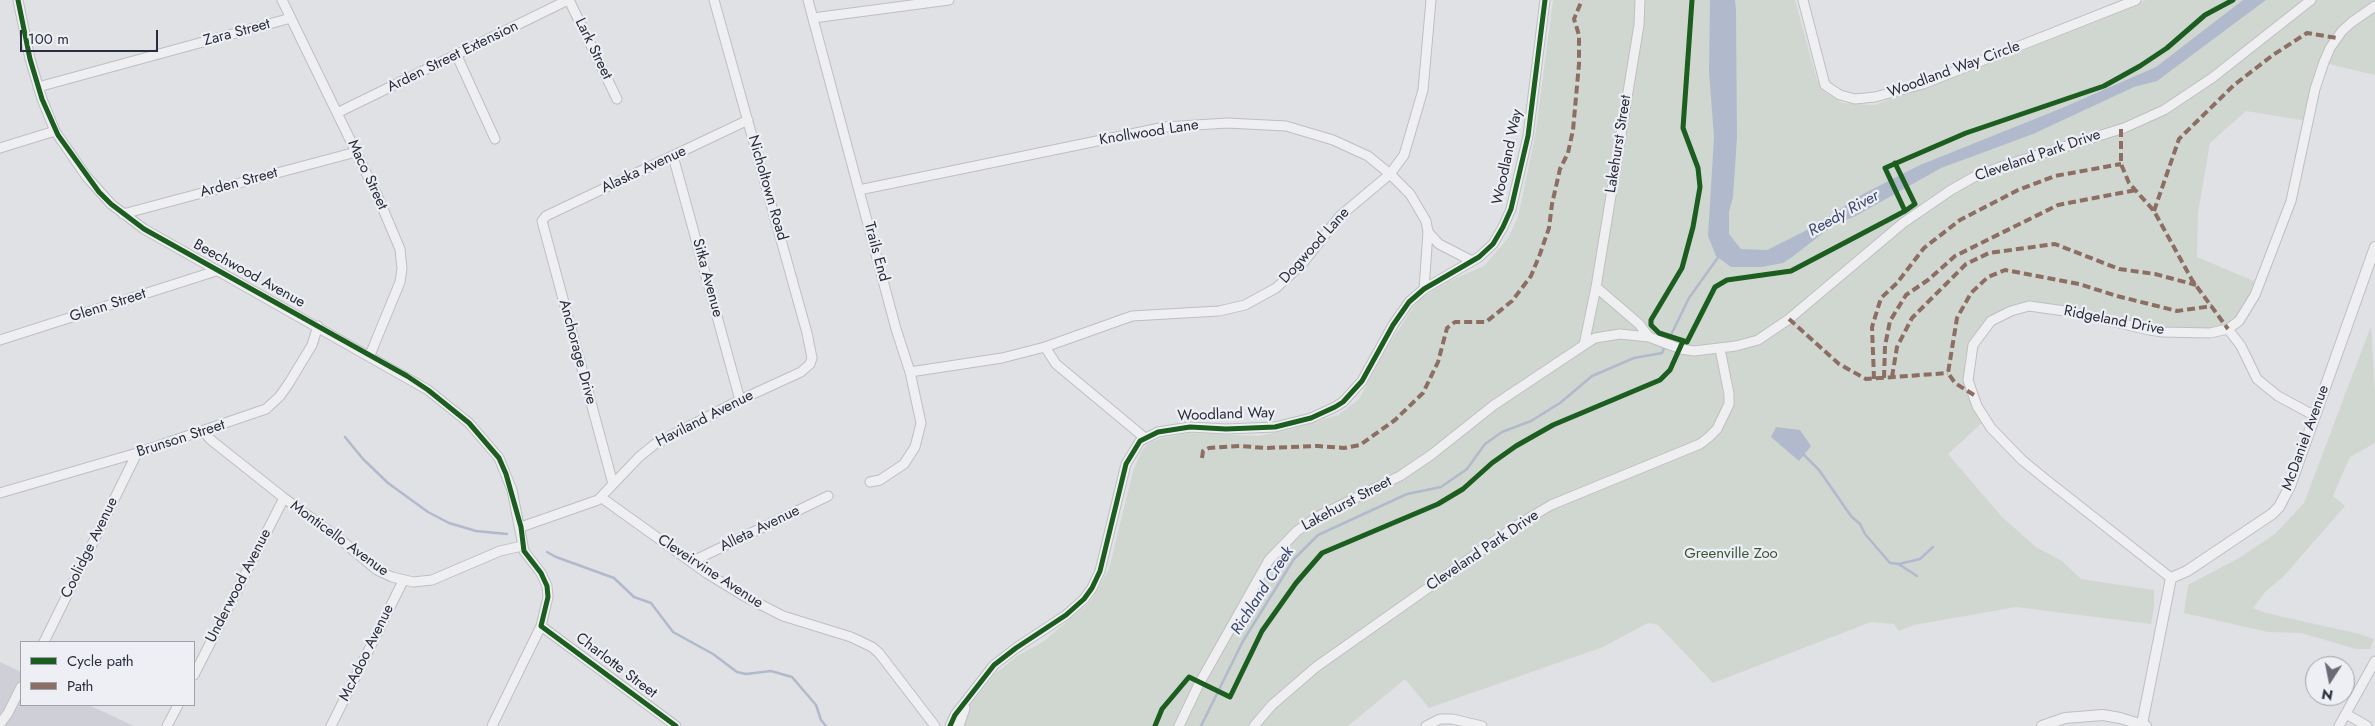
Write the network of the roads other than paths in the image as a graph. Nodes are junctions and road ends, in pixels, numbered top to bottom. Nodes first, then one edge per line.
1 (18, 0) edge
2 (282, 0) edge
3 (569, 0) edge
4 (714, 0) edge
5 (808, 0) edge
6 (949, 0) edge
7 (1431, 0) edge
8 (1545, 0) edge
9 (1640, 0) edge
10 (1803, 0) edge
11 (2136, 0) edge
12 (2311, 0) edge
13 (2375, 6) edge
14 (291, 18) junction
15 (814, 18) junction
16 (457, 56) junction
17 (38, 87) junction
18 (617, 99) dead end
19 (337, 113) junction
20 (748, 120) junction
21 (56, 131) junction
22 (495, 139) dead end
23 (0, 148) edge
24 (356, 152) junction
25 (673, 156) junction
26 (1390, 174) junction
27 (859, 190) junction
28 (123, 214) junction
29 (542, 221) joint
30 (1428, 232) junction
31 (2375, 247) edge
32 (1472, 261) junction
33 (2372, 267) edge
34 (216, 271) junction
35 (1596, 287) junction
36 (1424, 290) junction
37 (318, 326) junction
38 (2228, 330) junction
39 (1654, 338) junction
40 (0, 340) edge
41 (1584, 345) junction
42 (1046, 347) junction
43 (1720, 349) junction
44 (370, 356) junction
45 (801, 372) joint
46 (910, 372) junction
47 (740, 400) junction
48 (2315, 416) junction
49 (203, 431) junction
50 (1145, 438) junction
51 (137, 453) junction
52 (870, 482) dead end
53 (613, 484) junction
54 (0, 493) edge
55 (828, 496) dead end
56 (284, 498) junction
57 (602, 498) junction
58 (521, 527) junction
59 (522, 546) junction
60 (692, 562) junction
61 (2171, 578) junction
62 (403, 581) junction
63 (541, 626) junction
64 (44, 641) edge
65 (2375, 661) edge
66 (195, 673) edge
67 (20, 689) edge
68 (965, 705) junction
69 (178, 706) edge
70 (2346, 714) junction
71 (0, 724) edge
72 (2144, 725) edge
73 (168, 726) edge
74 (331, 726) edge
75 (492, 726) edge
76 (676, 726) edge
77 (935, 726) edge
78 (950, 726) edge
79 (959, 726) edge
80 (1179, 726) edge
81 (1254, 726) edge
82 (1426, 726) edge
83 (1482, 726) edge
84 (2042, 726) edge
85 (2339, 726) edge
86 (2367, 726) edge

1 - 17 street, Beechwood Avenue
2 - 14 street, Maco Street
3 - 16 street, Arden Street Extension
3 - 18 street, Lark Street
4 - 20 street, Nicholtown Road
5 - 15 street, Trails End
6 - 15 street
7 - 26 street, Dogwood Lane
8 - 32 street, Woodland Way
9 - 35 street, Lakehurst Street
10 - 11 street, Woodland Way Circle
12 - 43 street, Cleveland Park Drive
13 - 38 street
14 - 17 street, Zara Street
14 - 19 street, Maco Street
15 - 27 street, Trails End
16 - 19 street, Arden Street Extension
16 - 22 street
17 - 21 street, Beechwood Avenue
19 - 24 street, Maco Street
20 - 25 street, Alaska Avenue
20 - 45 street, Nicholtown Road
21 - 23 street
21 - 28 street, Beechwood Avenue
24 - 28 street, Arden Street
24 - 44 street, Maco Street
25 - 29 street, Alaska Avenue
25 - 47 street, Sitka Avenue
26 - 27 street, Knollwood Lane
26 - 30 street, Knollwood Lane
26 - 42 street, Dogwood Lane
27 - 46 street, Trails End
28 - 34 street, Beechwood Avenue
29 - 53 street, Anchorage Drive
30 - 32 street, Knollwood Lane
30 - 36 street, Knollwood Lane
31 - 33 street, McDaniel Avenue
32 - 36 street, Woodland Way
33 - 48 street, McDaniel Avenue
34 - 37 street, Beechwood Avenue
34 - 40 street, Glenn Street
35 - 39 street
35 - 41 street, Lakehurst Street
36 - 50 street, Woodland Way
37 - 44 street, Beechwood Avenue
37 - 49 street, Brunson Street
38 - 48 street
38 - 61 street, Ridgeland Drive
39 - 41 street, Lakehurst Street
39 - 43 street, Cleveland Park Drive
41 - 80 street, Lakehurst Street
42 - 46 street, Dogwood Lane
42 - 50 street
43 - 81 street, Cleveland Park Drive
44 - 58 street, Beechwood Avenue
45 - 47 street, Haviland Avenue
46 - 52 street, Trails End
47 - 53 street, Haviland Avenue
48 - 61 street, McDaniel Avenue
49 - 51 street, Brunson Street
49 - 56 street, Monticello Avenue
50 - 68 street
51 - 54 street, Brunson Street
51 - 64 street, Coolidge Avenue
53 - 57 street, Haviland Avenue
55 - 60 street, Alleta Avenue
56 - 62 street, Monticello Avenue
56 - 66 street, Underwood Avenue
57 - 58 street
57 - 60 street, Cleveirvine Avenue
58 - 59 street
59 - 62 street, Monticello Avenue
59 - 63 street
60 - 77 street, Cleveirvine Avenue
61 - 72 street
62 - 74 street, McAdoo Avenue
63 - 75 street
63 - 76 street, Charlotte Street
65 - 70 street
67 - 71 street
68 - 78 street
68 - 79 street
69 - 73 street
70 - 85 street
70 - 86 street
72 - 84 street
82 - 83 street

